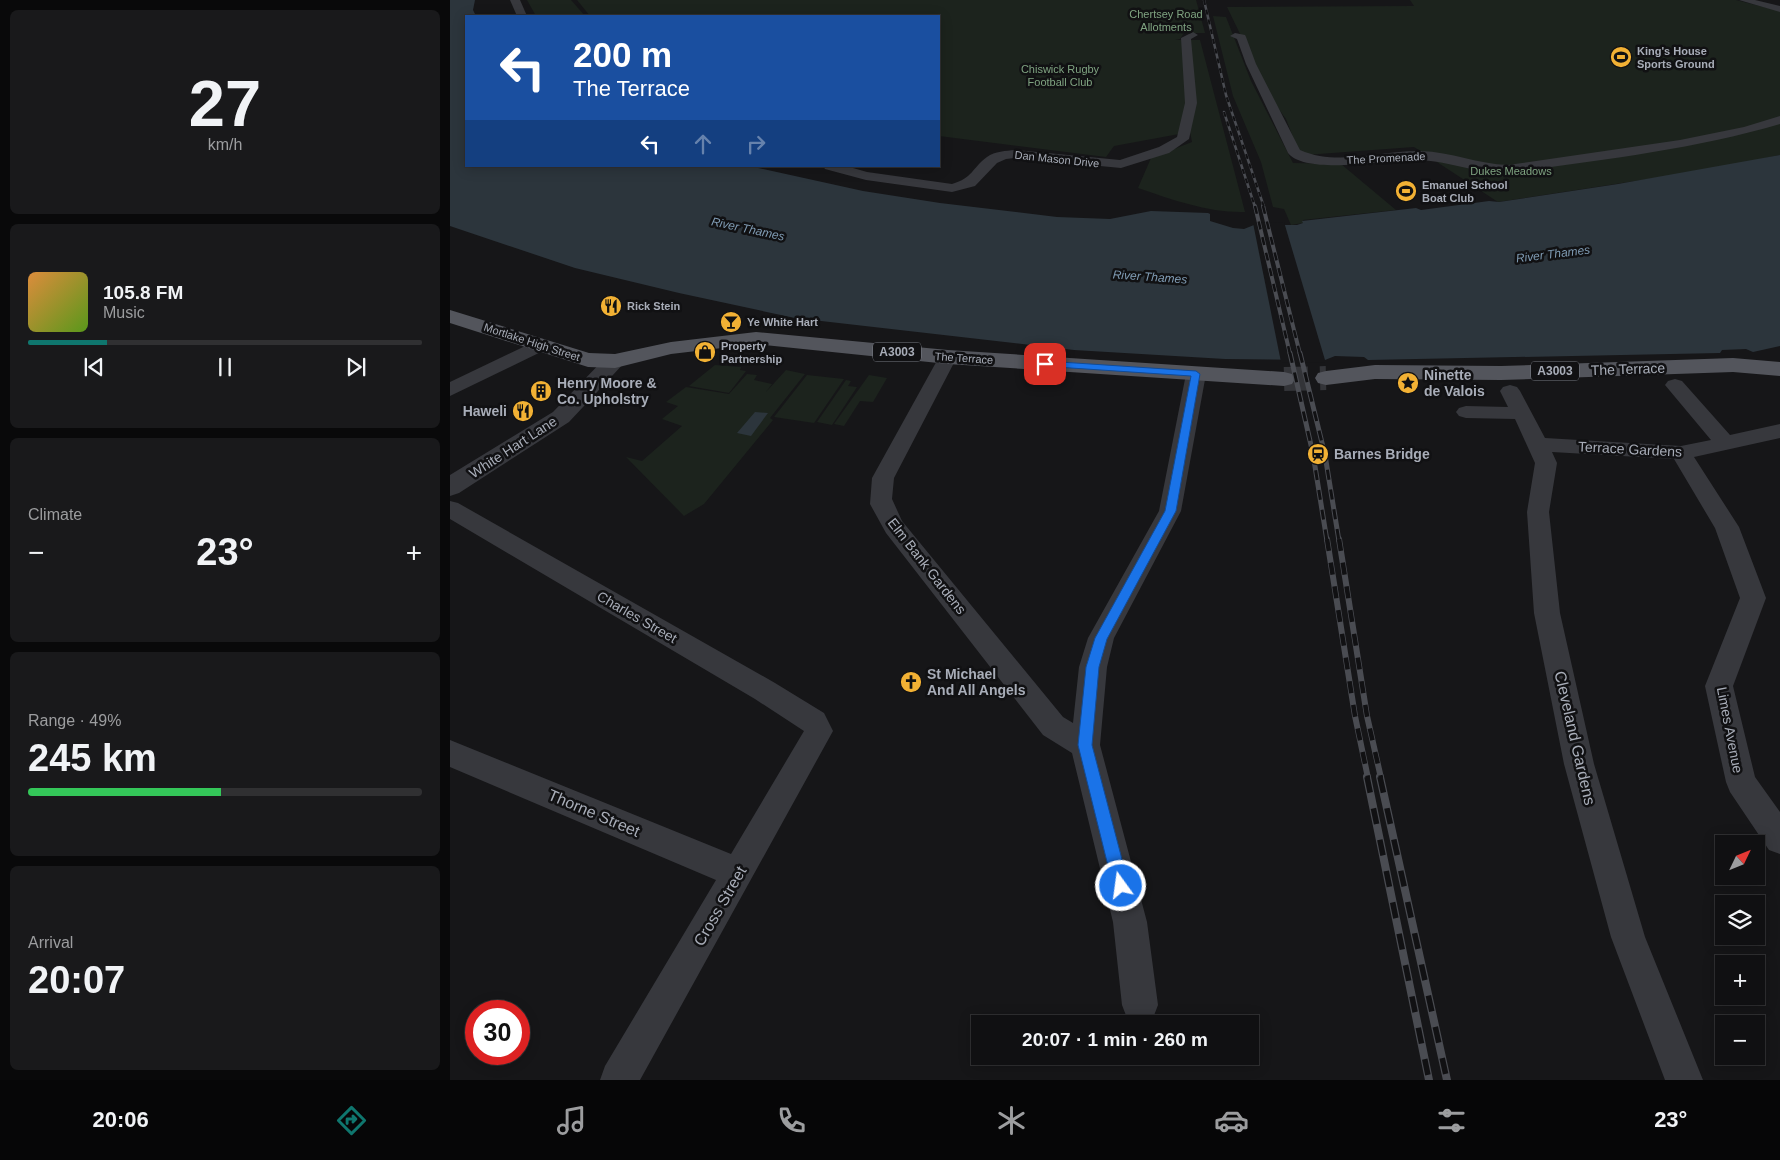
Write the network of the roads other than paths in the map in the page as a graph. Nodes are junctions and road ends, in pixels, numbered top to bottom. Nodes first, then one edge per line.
1 (515, 0) edge
2 (1744, 0) edge
3 (1780, 9) edge
4 (522, 15) edge
5 (1193, 35) dead end
6 (1238, 36) dead end
7 (1780, 120) edge
8 (834, 167) edge
9 (450, 316) edge
10 (540, 345) junction
11 (948, 357) junction
12 (615, 361) junction
13 (1780, 369) edge
14 (1196, 374) junction
15 (1326, 378) tunnel mouth
16 (1284, 379) tunnel mouth
17 (1675, 386) dead end
18 (450, 390) edge
19 (1466, 412) dead end
20 (1780, 431) edge
21 (1538, 444) junction
22 (1726, 444) junction
23 (1681, 453) junction
24 (450, 487) edge
25 (450, 509) edge
26 (819, 731) joint
27 (1085, 745) junction
28 (450, 754) edge
29 (1780, 839) edge
30 (738, 873) junction
31 (1140, 1005) dead end
32 (619, 1080) edge
33 (1684, 1080) edge

1 - 4 street
2 - 3 street
5 - 8 street, Dan Mason Drive
6 - 7 street, The Promenade
9 - 10 main road, Mortlake High Street / A3003
10 - 12 main road, Mortlake High Street / A3003
10 - 18 street
11 - 12 main road, The Terrace / A3003
11 - 14 main road, The Terrace / A3003
11 - 27 street, Elm Bank Gardens
12 - 24 street, White Hart Lane
13 - 15 main road, The Terrace / A3003
14 - 16 main road, The Terrace / A3003
14 - 27 street
17 - 22 street
19 - 21 street, Cleveland Gardens
20 - 22 street, Terrace Gardens
21 - 23 street, Terrace Gardens
21 - 33 street, Cleveland Gardens
22 - 23 street, Terrace Gardens
23 - 29 street, Limes Avenue
25 - 26 street, Charles Street
26 - 30 street, Cross Street
27 - 31 street
28 - 30 street, Thorne Street
30 - 32 street, Cross Street

